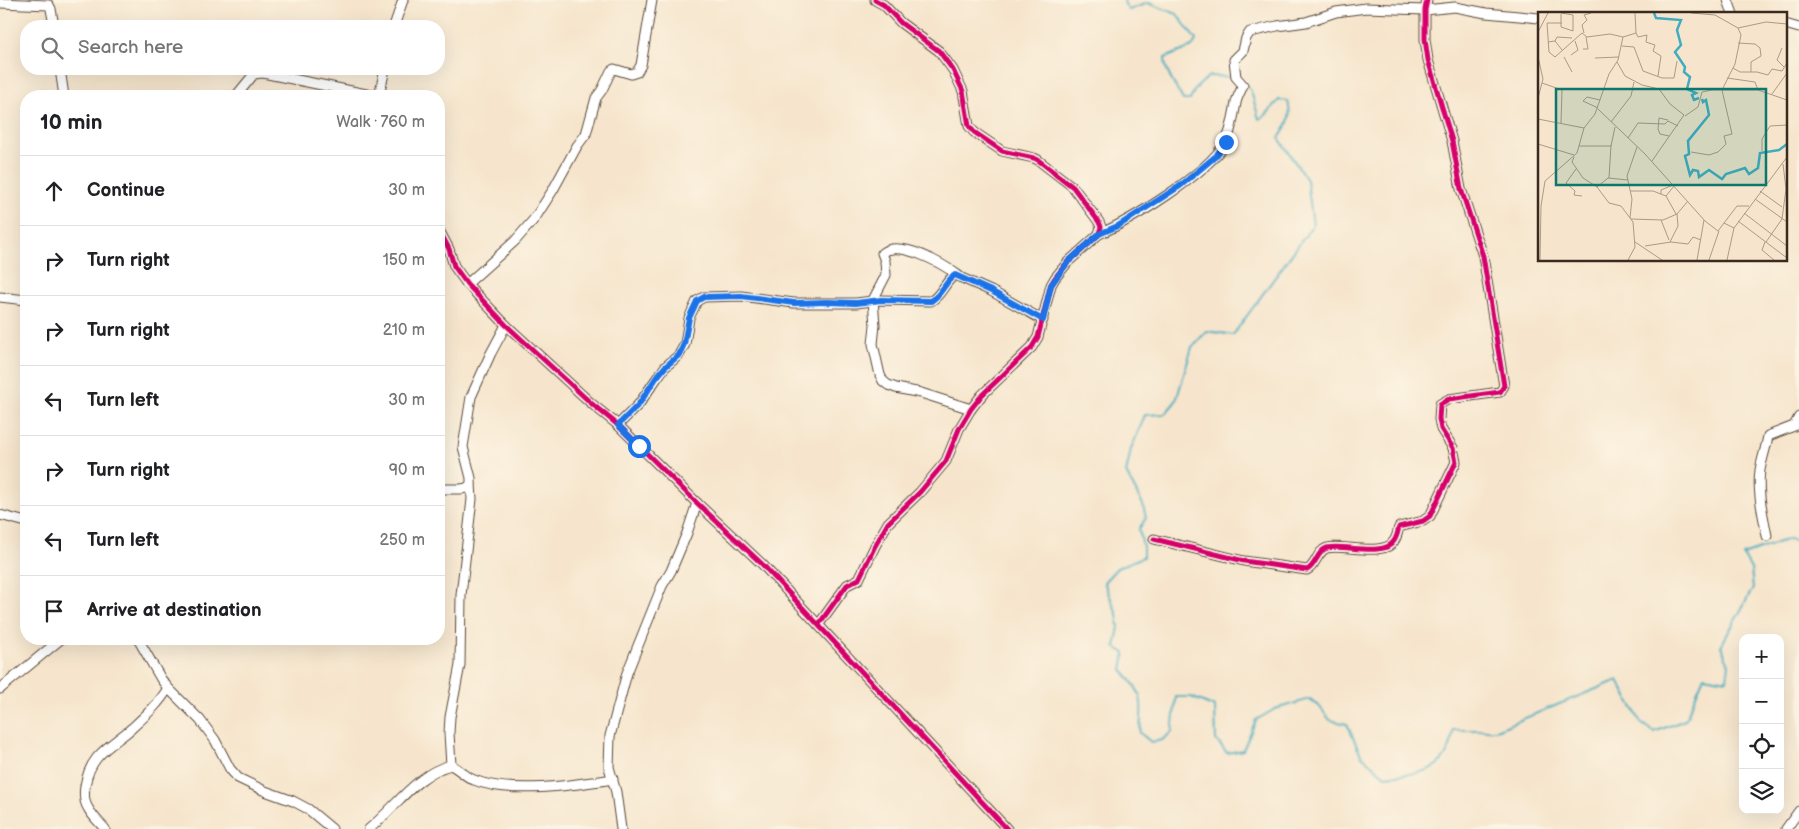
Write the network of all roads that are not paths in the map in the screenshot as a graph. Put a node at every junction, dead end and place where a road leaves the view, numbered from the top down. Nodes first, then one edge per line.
1 (403, 0) edge
2 (652, 0) edge
3 (876, 0) edge
4 (1427, 0) edge
5 (1728, 0) edge
6 (0, 3) edge
7 (1424, 10) junction
8 (1732, 12) edge
9 (1538, 18) edge
10 (53, 20) edge
11 (396, 20) edge
12 (1786, 24) edge
13 (1799, 28) edge
14 (61, 75) edge
15 (253, 75) edge
16 (273, 75) edge
17 (383, 75) edge
18 (63, 90) edge
19 (241, 90) edge
20 (348, 90) edge
21 (380, 90) edge
22 (1099, 234) junction
23 (445, 241) edge
24 (959, 276) junction
25 (467, 284) junction
26 (0, 297) edge
27 (20, 299) edge
28 (873, 300) junction
29 (1043, 320) junction
30 (506, 325) junction
31 (971, 409) junction
32 (1799, 417) edge
33 (618, 425) junction
34 (471, 484) junction
35 (445, 489) edge
36 (697, 503) junction
37 (0, 515) edge
38 (20, 520) edge
39 (1767, 536) dead end
40 (1154, 539) dead end
41 (819, 624) junction
42 (54, 645) edge
43 (141, 645) edge
44 (168, 688) junction
45 (0, 689) edge
46 (451, 765) junction
47 (613, 779) junction
48 (1799, 811) edge
49 (1003, 828) edge
50 (105, 829) edge
51 (332, 829) edge
52 (369, 829) edge
53 (621, 829) edge
54 (1786, 829) edge

1 - 11 street
2 - 25 street
3 - 22 street
4 - 7 street
5 - 8 street
6 - 10 street
7 - 9 street
7 - 22 street
7 - 40 street
12 - 13 street
14 - 18 street
15 - 19 street
16 - 20 street
17 - 21 street
22 - 29 street
23 - 25 street
24 - 28 street
24 - 28 street
24 - 29 street
25 - 30 street
26 - 27 street
28 - 31 street
28 - 33 street
29 - 31 street
30 - 33 street
30 - 34 street
31 - 41 street
32 - 39 street
33 - 36 street
34 - 35 street
34 - 46 street
36 - 41 street
36 - 47 street
37 - 38 street
41 - 49 street
42 - 45 street
43 - 44 street
44 - 50 street
44 - 51 street
46 - 47 street
46 - 52 street
47 - 53 street
48 - 54 street

